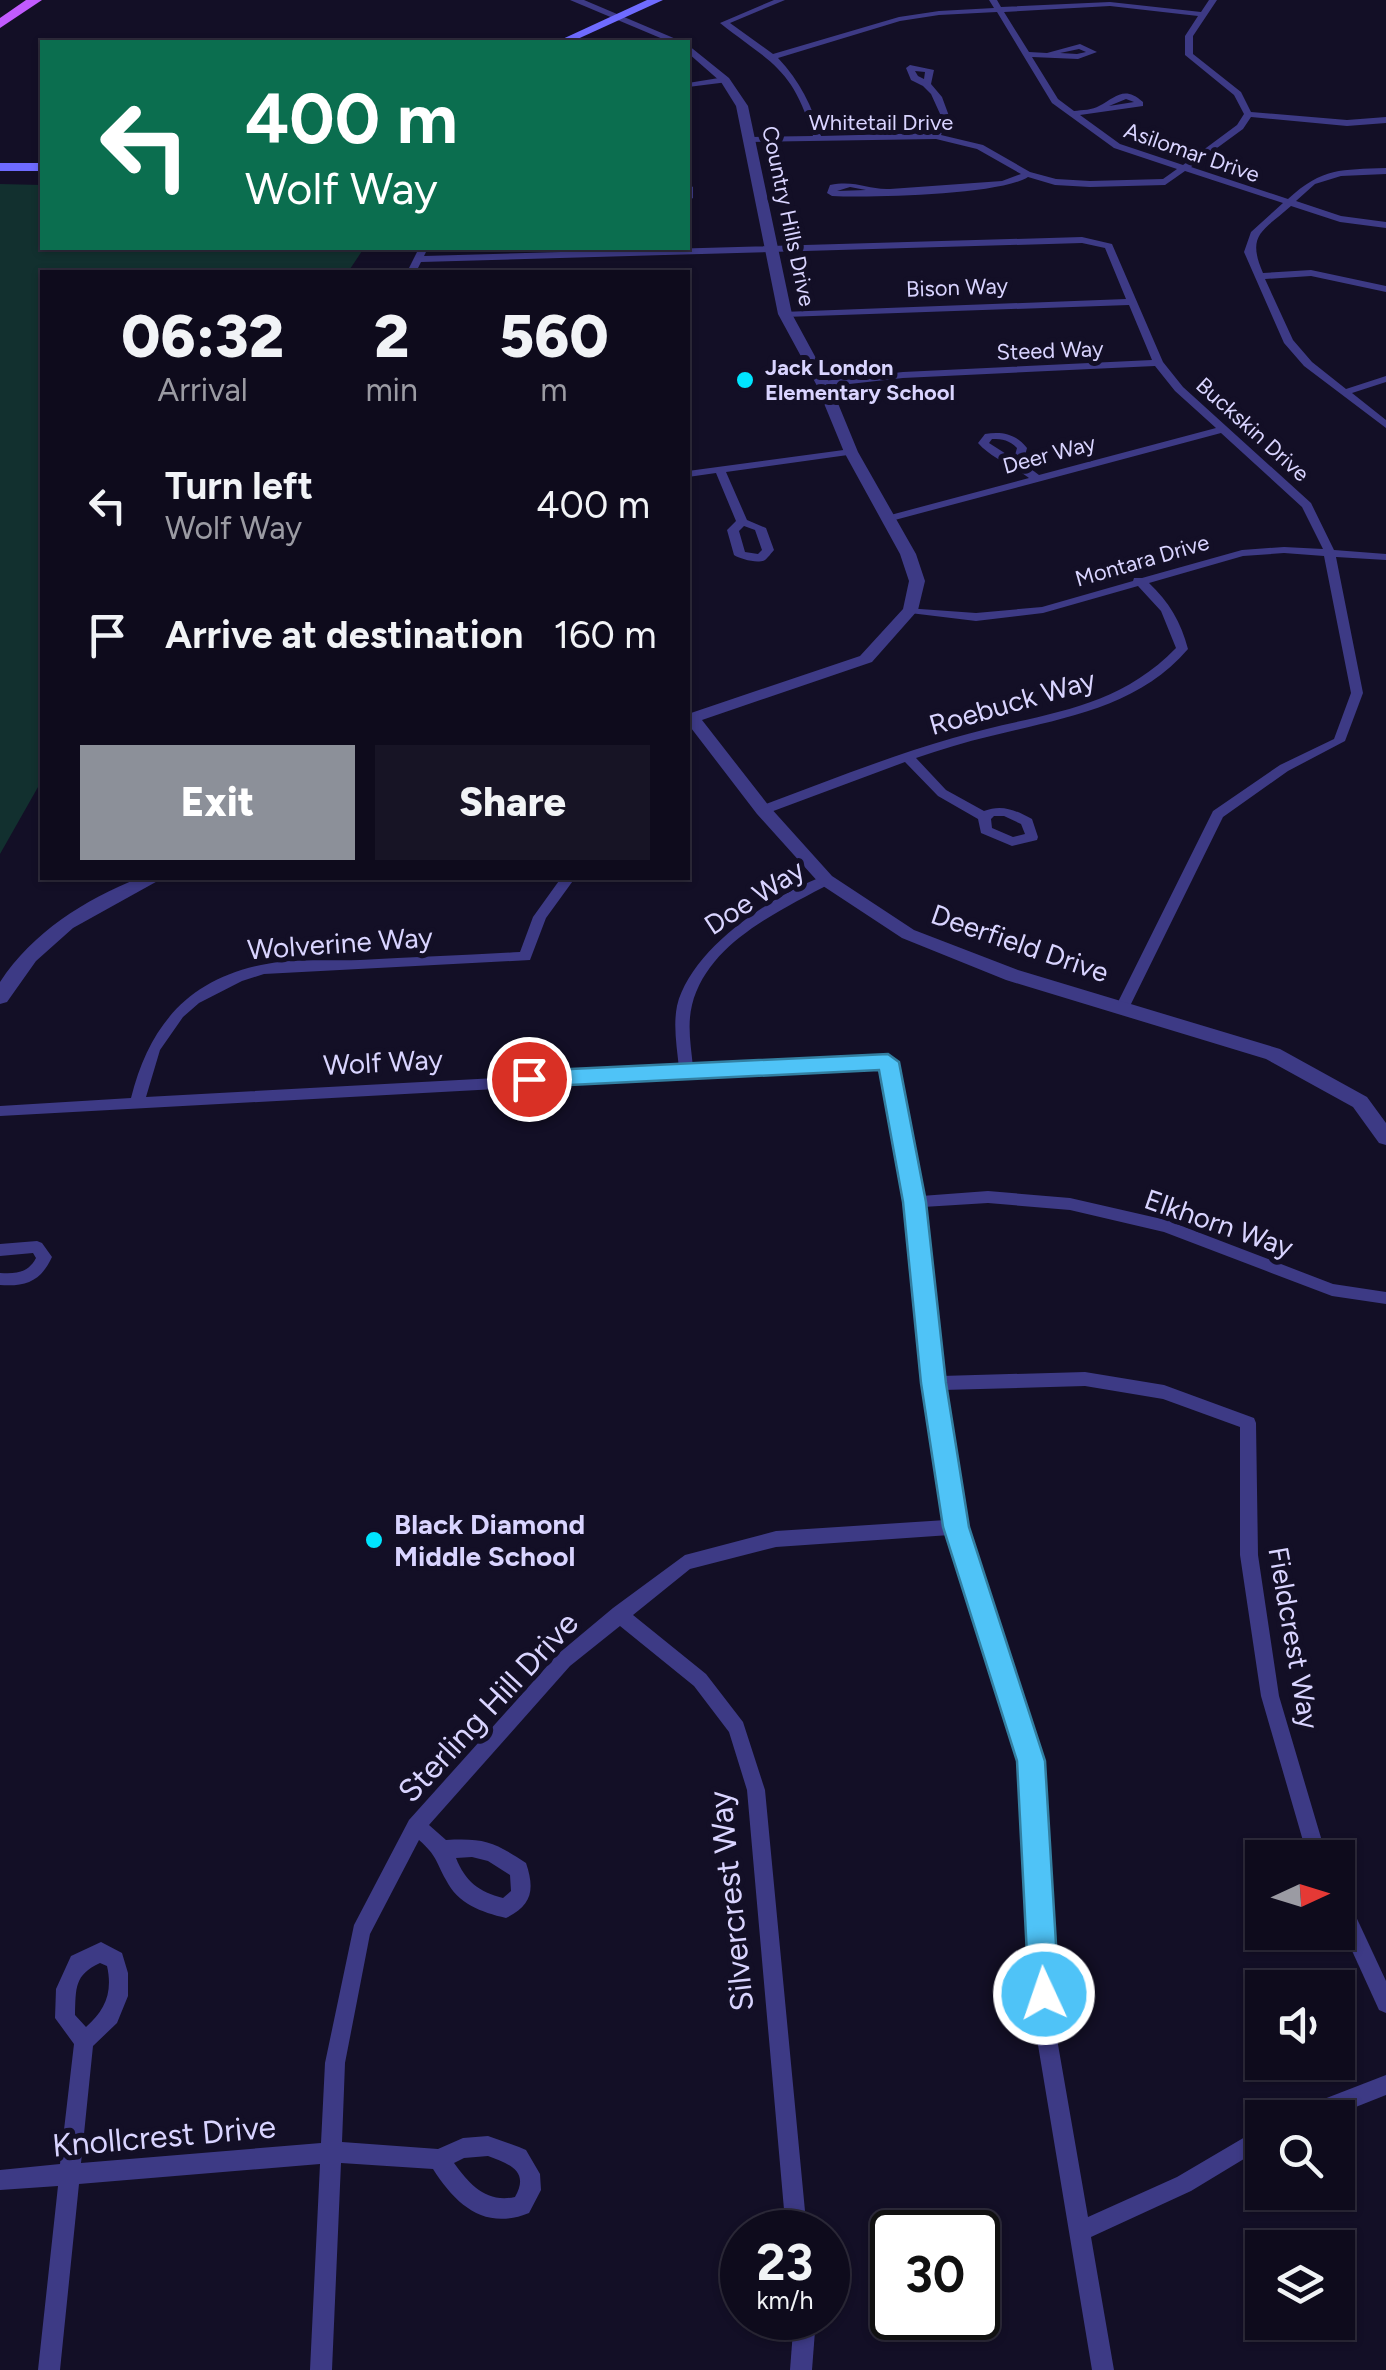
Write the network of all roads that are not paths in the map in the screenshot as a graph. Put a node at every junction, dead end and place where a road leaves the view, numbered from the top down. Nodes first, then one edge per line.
1 (14, 0) edge
2 (35, 0) edge
3 (575, 0) edge
4 (781, 0) edge
5 (928, 0) edge
6 (993, 0) edge
7 (1212, 0) edge
8 (663, 2) edge
9 (1062, 3) edge
10 (0, 9) edge
11 (1002, 10) junction
12 (939, 13) junction
13 (1201, 14) junction
14 (626, 19) junction
15 (0, 24) edge
16 (568, 40) edge
17 (589, 40) edge
18 (673, 40) edge
19 (690, 50) edge
20 (1052, 53) dead end
21 (1027, 54) junction
22 (772, 57) junction
23 (725, 80) junction
24 (928, 83) dead end
25 (690, 86) edge
26 (1102, 108) dead end
27 (1071, 114) junction
28 (1248, 114) junction
29 (1386, 120) edge
30 (936, 136) junction
31 (818, 139) junction
32 (752, 140) junction
33 (40, 167) edge
34 (0, 168) edge
35 (1185, 171) junction
36 (1386, 172) edge
37 (1027, 174) junction
38 (40, 176) edge
39 (0, 177) edge
40 (876, 190) dead end
41 (1286, 202) junction
42 (1386, 226) edge
43 (772, 251) junction
44 (421, 253) edge
45 (1259, 276) junction
46 (1386, 289) edge
47 (1131, 302) junction
48 (785, 314) junction
49 (1158, 363) junction
50 (1386, 379) edge
51 (823, 384) junction
52 (1346, 392) junction
53 (1386, 425) edge
54 (1221, 430) junction
55 (852, 452) junction
56 (1019, 461) dead end
57 (720, 471) junction
58 (690, 474) edge
59 (1036, 478) junction
60 (887, 519) junction
61 (742, 522) dead end
62 (1330, 551) junction
63 (1386, 558) edge
64 (1138, 580) junction
65 (910, 610) junction
66 (690, 718) edge
67 (908, 760) junction
68 (763, 810) junction
69 (984, 817) dead end
70 (149, 880) edge
71 (567, 880) edge
72 (826, 880) junction
73 (0, 997) edge
74 (1123, 1006) junction
75 (686, 1071) junction
76 (138, 1100) junction
77 (0, 1111) edge
78 (1386, 1138) edge
79 (915, 1202) junction
80 (0, 1250) edge
81 (0, 1279) edge
82 (1386, 1298) edge
83 (934, 1383) junction
84 (956, 1527) junction
85 (619, 1614) junction
86 (416, 1826) junction
87 (1313, 1840) edge
88 (444, 1849) dead end
89 (1355, 1936) edge
90 (1386, 2002) edge
91 (84, 2041) dead end
92 (1386, 2084) edge
93 (1346, 2100) edge
94 (1245, 2147) edge
95 (334, 2152) junction
96 (439, 2159) dead end
97 (70, 2174) junction
98 (0, 2180) edge
99 (795, 2210) edge
100 (1079, 2232) junction
101 (803, 2340) edge
102 (49, 2370) edge
103 (321, 2370) edge
104 (801, 2370) edge
105 (1102, 2370) edge

1 - 10 main road
2 - 15 main road
3 - 14 street
4 - 22 street
5 - 12 street
6 - 11 street, Asilomar Drive
7 - 13 street
8 - 14 main road
9 - 11 street
9 - 13 street
11 - 12 street
11 - 21 street, Asilomar Drive
12 - 22 street
13 - 28 street
14 - 16 main road
14 - 17 main road
14 - 18 street
19 - 23 street, Country Hills Drive
20 - 21 street
21 - 27 street, Asilomar Drive
22 - 31 street
23 - 25 street
23 - 32 street, Country Hills Drive
24 - 30 street
26 - 27 street
27 - 35 street, Asilomar Drive
28 - 29 street
28 - 35 street, Whitetail Drive
30 - 31 street, Whitetail Drive
30 - 37 street, Whitetail Drive
31 - 32 street, Whitetail Drive
32 - 43 street, Country Hills Drive
33 - 34 main road
35 - 37 street, Whitetail Drive
35 - 41 street, Asilomar Drive
36 - 41 street
37 - 40 street
38 - 39 main road
41 - 42 street, Asilomar Drive
41 - 45 street
43 - 44 street, Buckskin Drive
43 - 47 street, Buckskin Drive
43 - 48 street, Country Hills Drive
45 - 46 street
45 - 52 street
47 - 48 street, Bison Way
47 - 49 street, Buckskin Drive
48 - 51 street, Country Hills Drive
49 - 51 street, Steed Way
49 - 54 street, Buckskin Drive
50 - 52 street
51 - 55 street, Country Hills Drive
52 - 53 street
54 - 59 street, Deer Way
54 - 62 street, Buckskin Drive
55 - 57 street
55 - 60 street, Country Hills Drive
56 - 59 street
57 - 58 street
57 - 61 street
59 - 60 street, Deer Way
60 - 65 street, Country Hills Drive
62 - 63 street, Montara Drive
62 - 64 street, Montara Drive
62 - 74 street, Buckskin Drive
64 - 65 street, Montara Drive
64 - 67 street, Roebuck Way
65 - 66 street
66 - 68 street, Deerfield Drive
67 - 68 street, Roebuck Way
67 - 69 street
68 - 72 street, Deerfield Drive
70 - 73 street
71 - 76 street, Wolverine Way
72 - 74 street, Deerfield Drive
72 - 75 street, Doe Way
74 - 78 street, Deerfield Drive
75 - 76 street, Wolf Way
75 - 79 street, Wolf Way
76 - 77 street, Wolf Way
79 - 82 street, Elkhorn Way
79 - 83 street
80 - 81 street
83 - 84 street
83 - 87 street, Fieldcrest Way
84 - 85 street, Sterling Hill Drive
84 - 100 street
85 - 86 street, Sterling Hill Drive
85 - 99 street, Silvercrest Way
86 - 88 street
86 - 95 street, Sterling Hill Drive
89 - 90 street
91 - 97 street
92 - 93 street
94 - 100 street
95 - 96 street, Knollcrest Drive
95 - 97 street, Knollcrest Drive
95 - 103 street, Sterling Hill Drive
97 - 98 street, Knollcrest Drive
97 - 102 street
100 - 105 street
101 - 104 street

